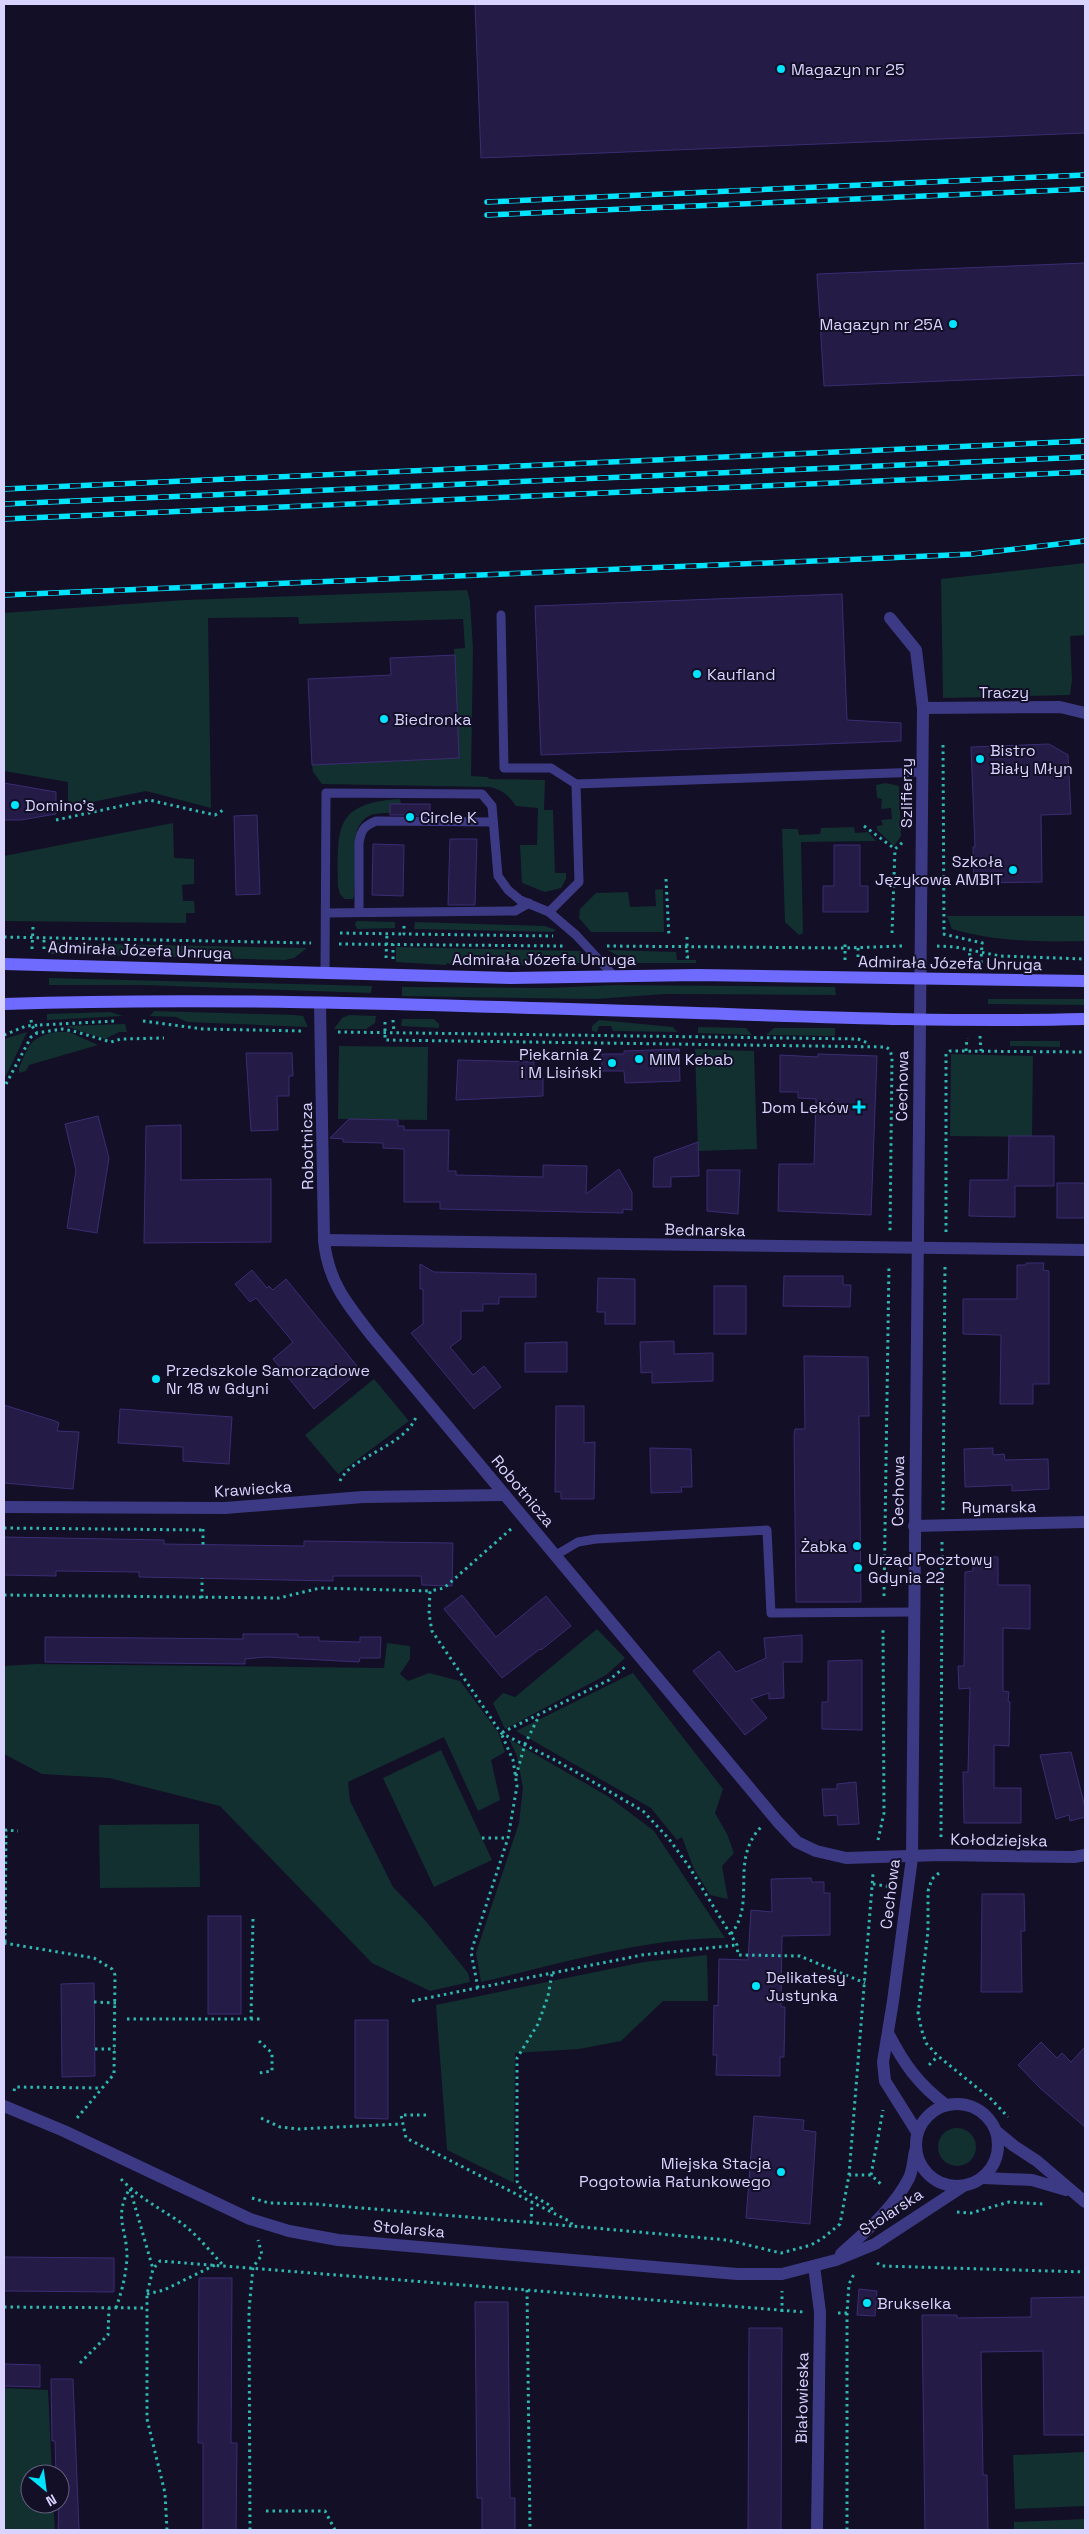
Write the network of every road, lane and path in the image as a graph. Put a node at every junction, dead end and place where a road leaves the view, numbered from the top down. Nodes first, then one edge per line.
1 (501, 615) dead end
2 (890, 618) dead end
3 (923, 708) junction
4 (1085, 713) edge
5 (939, 738) dead end
6 (922, 772) junction
7 (576, 784) junction
8 (225, 809) dead end
9 (56, 820) dead end
10 (493, 822) junction
11 (864, 826) dead end
12 (904, 832) dead end
13 (895, 849) junction
14 (666, 879) dead end
15 (529, 903) junction
16 (358, 911) junction
17 (404, 911) junction
18 (549, 912) junction
19 (326, 913) junction
20 (326, 933) junction
21 (892, 933) dead end
22 (404, 934) junction
23 (938, 934) dead end
24 (944, 934) junction
25 (553, 936) dead end
26 (4, 937) edge
27 (669, 937) dead end
28 (326, 944) junction
29 (920, 944) junction
30 (987, 944) dead end
31 (586, 946) junction
32 (1085, 959) edge
33 (4, 964) edge
34 (325, 973) junction
35 (614, 975) junction
36 (921, 978) junction
37 (1085, 981) edge
38 (320, 1003) junction
39 (7, 1005) edge
40 (1085, 1019) edge
41 (137, 1020) dead end
42 (920, 1020) junction
43 (118, 1021) dead end
44 (40, 1025) dead end
45 (322, 1032) junction
46 (37, 1033) dead end
47 (385, 1040) dead end
48 (873, 1045) junction
49 (1085, 1052) edge
50 (6, 1084) dead end
51 (324, 1240) junction
52 (890, 1248) junction
53 (917, 1249) junction
54 (946, 1249) junction
55 (1085, 1250) edge
56 (427, 1401) junction
57 (505, 1495) junction
58 (338, 1499) junction
59 (4, 1507) edge
60 (1085, 1522) edge
61 (942, 1525) junction
62 (514, 1526) dead end
63 (914, 1526) junction
64 (4, 1528) edge
65 (203, 1530) dead end
66 (556, 1555) junction
67 (202, 1578) dead end
68 (430, 1590) junction
69 (4, 1595) edge
70 (202, 1598) junction
71 (915, 1612) junction
72 (884, 1613) junction
73 (630, 1663) dead end
74 (539, 1716) junction
75 (501, 1733) junction
76 (525, 1744) junction
77 (516, 1776) junction
78 (772, 1815) junction
79 (18, 1831) dead end
80 (482, 1838) dead end
81 (508, 1838) junction
82 (941, 1855) junction
83 (1085, 1855) edge
84 (874, 1858) junction
85 (912, 1858) junction
86 (253, 1918) dead end
87 (5, 1919) edge
88 (731, 1934) junction
89 (4, 1943) edge
90 (737, 1945) junction
91 (552, 1974) junction
92 (865, 1983) junction
93 (478, 1988) junction
94 (412, 2001) dead end
95 (94, 2002) dead end
96 (116, 2002) junction
97 (127, 2019) dead end
98 (251, 2020) junction
99 (261, 2020) dead end
100 (888, 2033) junction
101 (259, 2041) dead end
102 (95, 2049) dead end
103 (115, 2049) junction
104 (259, 2073) dead end
105 (102, 2088) junction
106 (14, 2093) dead end
107 (888, 2105) dead end
108 (946, 2105) junction
109 (4, 2106) edge
110 (426, 2115) dead end
111 (261, 2118) dead end
112 (1010, 2120) dead end
113 (84, 2122) dead end
114 (401, 2124) junction
115 (918, 2132) junction
116 (997, 2132) junction
117 (916, 2150) junction
118 (849, 2175) junction
119 (118, 2176) dead end
120 (983, 2178) junction
121 (962, 2186) junction
122 (130, 2188) junction
123 (1075, 2194) junction
124 (245, 2196) dead end
125 (1085, 2202) edge
126 (532, 2203) junction
127 (1025, 2203) dead end
128 (554, 2213) junction
129 (953, 2213) dead end
130 (531, 2223) junction
131 (572, 2226) junction
132 (254, 2235) dead end
133 (836, 2260) junction
134 (217, 2264) junction
135 (223, 2265) junction
136 (869, 2265) dead end
137 (814, 2266) junction
138 (253, 2267) junction
139 (153, 2269) junction
140 (862, 2269) dead end
141 (1085, 2272) edge
142 (527, 2290) junction
143 (147, 2294) junction
144 (4, 2307) edge
145 (109, 2308) junction
146 (116, 2308) junction
147 (147, 2308) junction
148 (782, 2312) dead end
149 (80, 2363) dead end
150 (266, 2511) dead end
151 (167, 2530) edge
152 (250, 2530) edge
153 (335, 2530) edge
154 (530, 2530) edge
155 (817, 2530) edge
156 (847, 2530) edge

1 - 7 lane
2 - 3 street, Szlifierzy
3 - 4 street, Traczy
3 - 6 street, Szlifierzy
5 - 24 path
6 - 7 lane
6 - 29 street, Szlifierzy
7 - 18 lane
8 - 9 path
10 - 15 lane
10 - 16 lane
10 - 19 lane
11 - 13 path
12 - 13 path
13 - 21 path
14 - 27 path
15 - 17 lane
15 - 18 lane
16 - 17 lane
16 - 19 lane
17 - 22 path
18 - 31 lane
19 - 20 lane
20 - 22 path
20 - 28 lane
22 - 25 path
23 - 24 path
24 - 30 path
26 - 28 path
28 - 31 path
28 - 34 lane
29 - 31 path
29 - 32 path
29 - 36 street, Szlifierzy
31 - 35 lane
33 - 34 street, Admirała Józefa Unruga
34 - 35 street, Admirała Józefa Unruga
35 - 36 street, Admirała Józefa Unruga
36 - 37 street, Admirała Józefa Unruga
36 - 42 street, Cechowa
38 - 39 street
38 - 42 street
38 - 45 street, Robotnicza
40 - 42 street
41 - 45 path
42 - 53 street, Cechowa
43 - 44 path
45 - 48 path
45 - 51 street, Robotnicza
46 - 50 path
47 - 48 path
48 - 52 path
49 - 54 path
51 - 52 street, Bednarska
51 - 56 street, Robotnicza
52 - 53 street, Bednarska
52 - 72 path
53 - 54 street, Bednarska
53 - 63 street, Cechowa
54 - 55 street, Bednarska
54 - 61 path
56 - 57 street, Robotnicza
56 - 58 path
57 - 58 street, Krawiecka
57 - 66 street, Robotnicza
58 - 59 street, Krawiecka
60 - 61 street, Rymarska
61 - 63 street, Rymarska
61 - 82 path
62 - 68 path
63 - 71 street, Cechowa
64 - 65 path
66 - 72 lane
66 - 78 street, Robotnicza
67 - 70 path
68 - 70 path
68 - 75 path
69 - 70 path
71 - 72 lane
71 - 85 street, Cechowa
72 - 84 path
73 - 74 path
74 - 75 path
74 - 76 path
75 - 76 path
75 - 77 path
76 - 77 path
76 - 88 path
77 - 81 path
78 - 84 street, Robotnicza
78 - 88 path
79 - 87 path
80 - 81 path
81 - 93 path
82 - 83 street, Kołodziejska
82 - 85 street, Kołodziejska
82 - 112 path
84 - 85 street, Robotnicza
84 - 92 path
85 - 100 street, Cechowa
86 - 98 path
87 - 89 path
88 - 90 path
89 - 96 path
90 - 91 path
90 - 92 path
91 - 93 path
91 - 128 path
92 - 118 path
93 - 94 path
95 - 96 path
96 - 103 path
97 - 98 path
98 - 99 path
100 - 108 street
100 - 115 street, Cechowa
101 - 104 path
102 - 103 path
103 - 105 path
105 - 106 path
105 - 113 path
107 - 118 path
108 - 115 street
108 - 116 street
109 - 137 street, Stolarska
110 - 114 path
111 - 114 path
114 - 126 path
115 - 117 street
116 - 120 street
116 - 123 street
117 - 121 street
117 - 133 street, Stolarska
118 - 131 path
119 - 122 path
120 - 121 street
120 - 123 street
121 - 133 street, Stolarska
122 - 135 path
122 - 139 path
122 - 146 path
123 - 125 street
124 - 130 path
126 - 128 path
126 - 130 path
127 - 129 path
128 - 131 path
130 - 131 path
132 - 138 path
133 - 137 street, Stolarska
134 - 135 path
134 - 139 path
134 - 143 path
135 - 138 path
136 - 141 path
137 - 155 street, Białowieska
138 - 142 path
138 - 152 path
139 - 143 path
140 - 156 path
142 - 148 path
142 - 154 path
143 - 147 path
144 - 145 path
145 - 146 path
145 - 149 path
146 - 147 path
147 - 151 path
150 - 153 path

